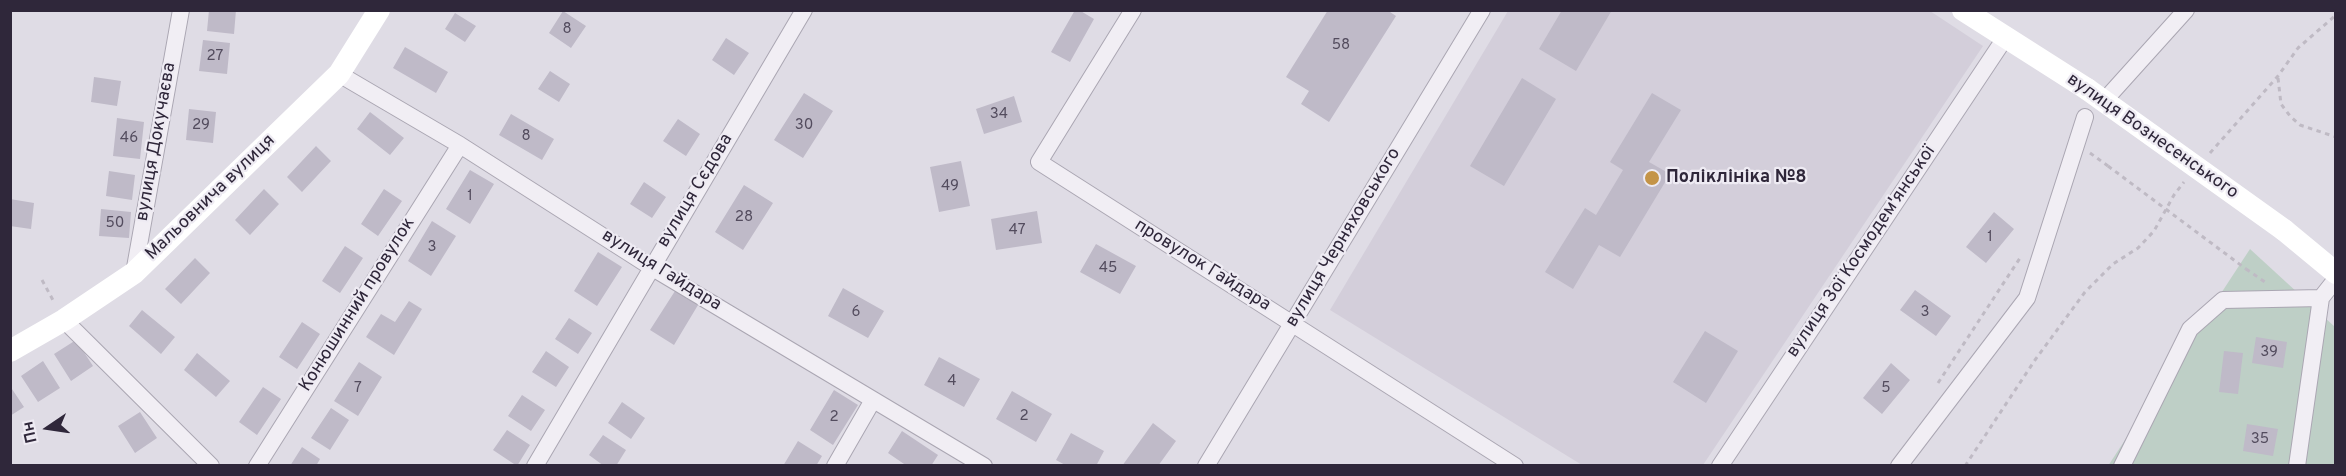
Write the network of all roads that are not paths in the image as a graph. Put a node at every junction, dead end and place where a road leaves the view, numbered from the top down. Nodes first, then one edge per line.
1 (181, 10) edge
2 (379, 10) edge
3 (804, 10) edge
4 (1133, 10) edge
5 (1482, 10) edge
6 (1963, 10) edge
7 (2179, 12) edge
8 (2005, 38) junction
9 (339, 74) junction
10 (2096, 95) junction
11 (2085, 117) dead end
12 (460, 145) junction
13 (651, 267) junction
14 (134, 273) junction
15 (2336, 273) edge
16 (2336, 279) edge
17 (2322, 298) junction
18 (64, 320) junction
19 (1292, 323) junction
20 (10, 351) edge
21 (873, 400) junction
22 (211, 465) edge
23 (257, 465) edge
24 (536, 465) edge
25 (835, 465) edge
26 (984, 465) edge
27 (1206, 465) edge
28 (1515, 465) edge
29 (1720, 465) edge
30 (1899, 465) edge
31 (2122, 465) edge
32 (2297, 465) edge

1 - 14 street, вулиця Докучаєва
2 - 9 street, Мальовнича вулиця
3 - 13 street, вулиця Сєдова
4 - 19 street, провулок Гайдара
5 - 19 street, вулиця Черняховського
6 - 8 street, вулиця Вознесенського
7 - 10 street
8 - 10 street, вулиця Вознесенського
8 - 29 street, вулиця Зої Космодем'янської
9 - 12 street, вулиця Гайдара
9 - 14 street, Мальовнича вулиця
10 - 15 street, вулиця Вознесенського, bridge
11 - 30 street
12 - 13 street, вулиця Гайдара
12 - 23 street, Конюшинний провулок
13 - 21 street, вулиця Гайдара
13 - 24 street, вулиця Сєдова
14 - 18 street, Мальовнича вулиця
16 - 17 street
17 - 31 street
17 - 32 street
18 - 20 street, Мальовнича вулиця
18 - 22 street
19 - 27 street, вулиця Черняховського
19 - 28 street, провулок Гайдара
21 - 25 street
21 - 26 street, вулиця Гайдара

